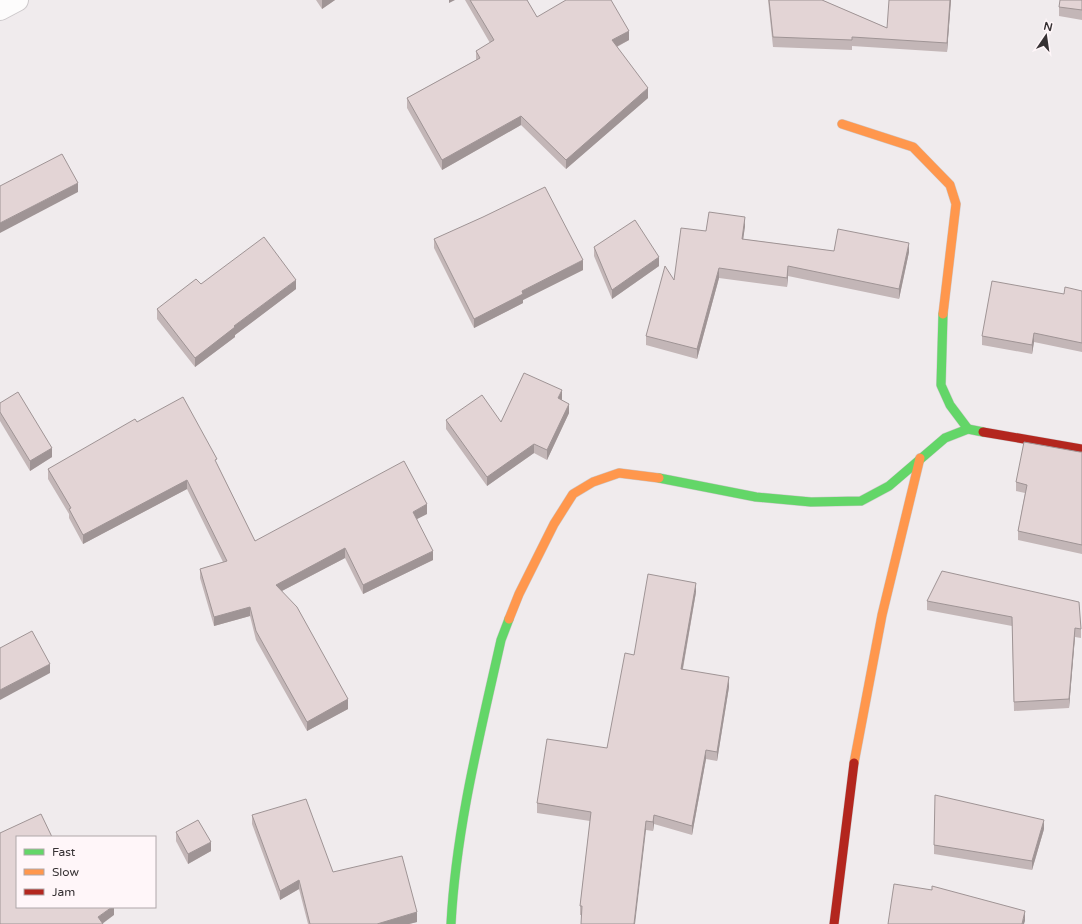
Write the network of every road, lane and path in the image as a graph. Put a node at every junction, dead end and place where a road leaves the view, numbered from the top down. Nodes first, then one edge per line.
1 (17, 0) edge
2 (0, 9) edge
3 (842, 124) dead end
4 (968, 429) junction
5 (1082, 449) edge
6 (920, 458) junction
7 (451, 924) edge
8 (834, 924) edge

1 - 2 street
3 - 4 street
4 - 5 street
4 - 6 street
6 - 7 street
6 - 8 street

